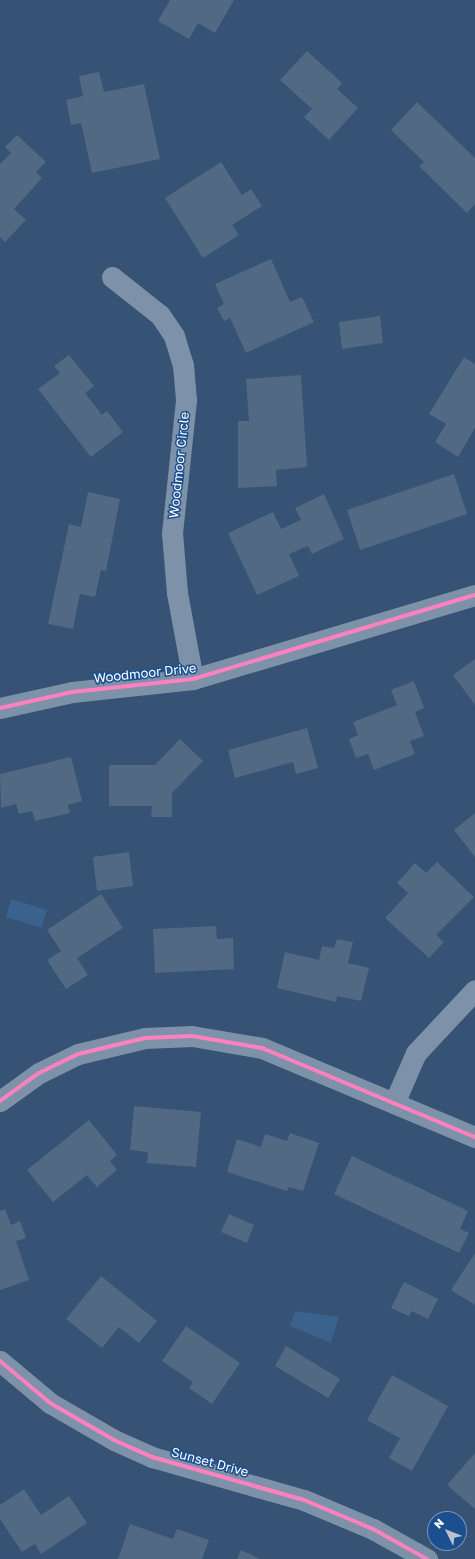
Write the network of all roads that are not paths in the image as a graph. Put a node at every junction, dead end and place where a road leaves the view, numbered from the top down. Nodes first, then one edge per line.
1 (112, 277) dead end
2 (475, 595) edge
3 (193, 679) junction
4 (0, 708) edge
5 (475, 990) edge
6 (0, 1101) edge
7 (394, 1103) junction
8 (475, 1137) edge
9 (0, 1361) edge
10 (427, 1559) edge

1 - 3 street, Woodmoor Circle
2 - 3 street, Woodmoor Drive
3 - 4 street, Woodmoor Drive
5 - 7 street
6 - 7 street
7 - 8 street
9 - 10 street, Sunset Drive

